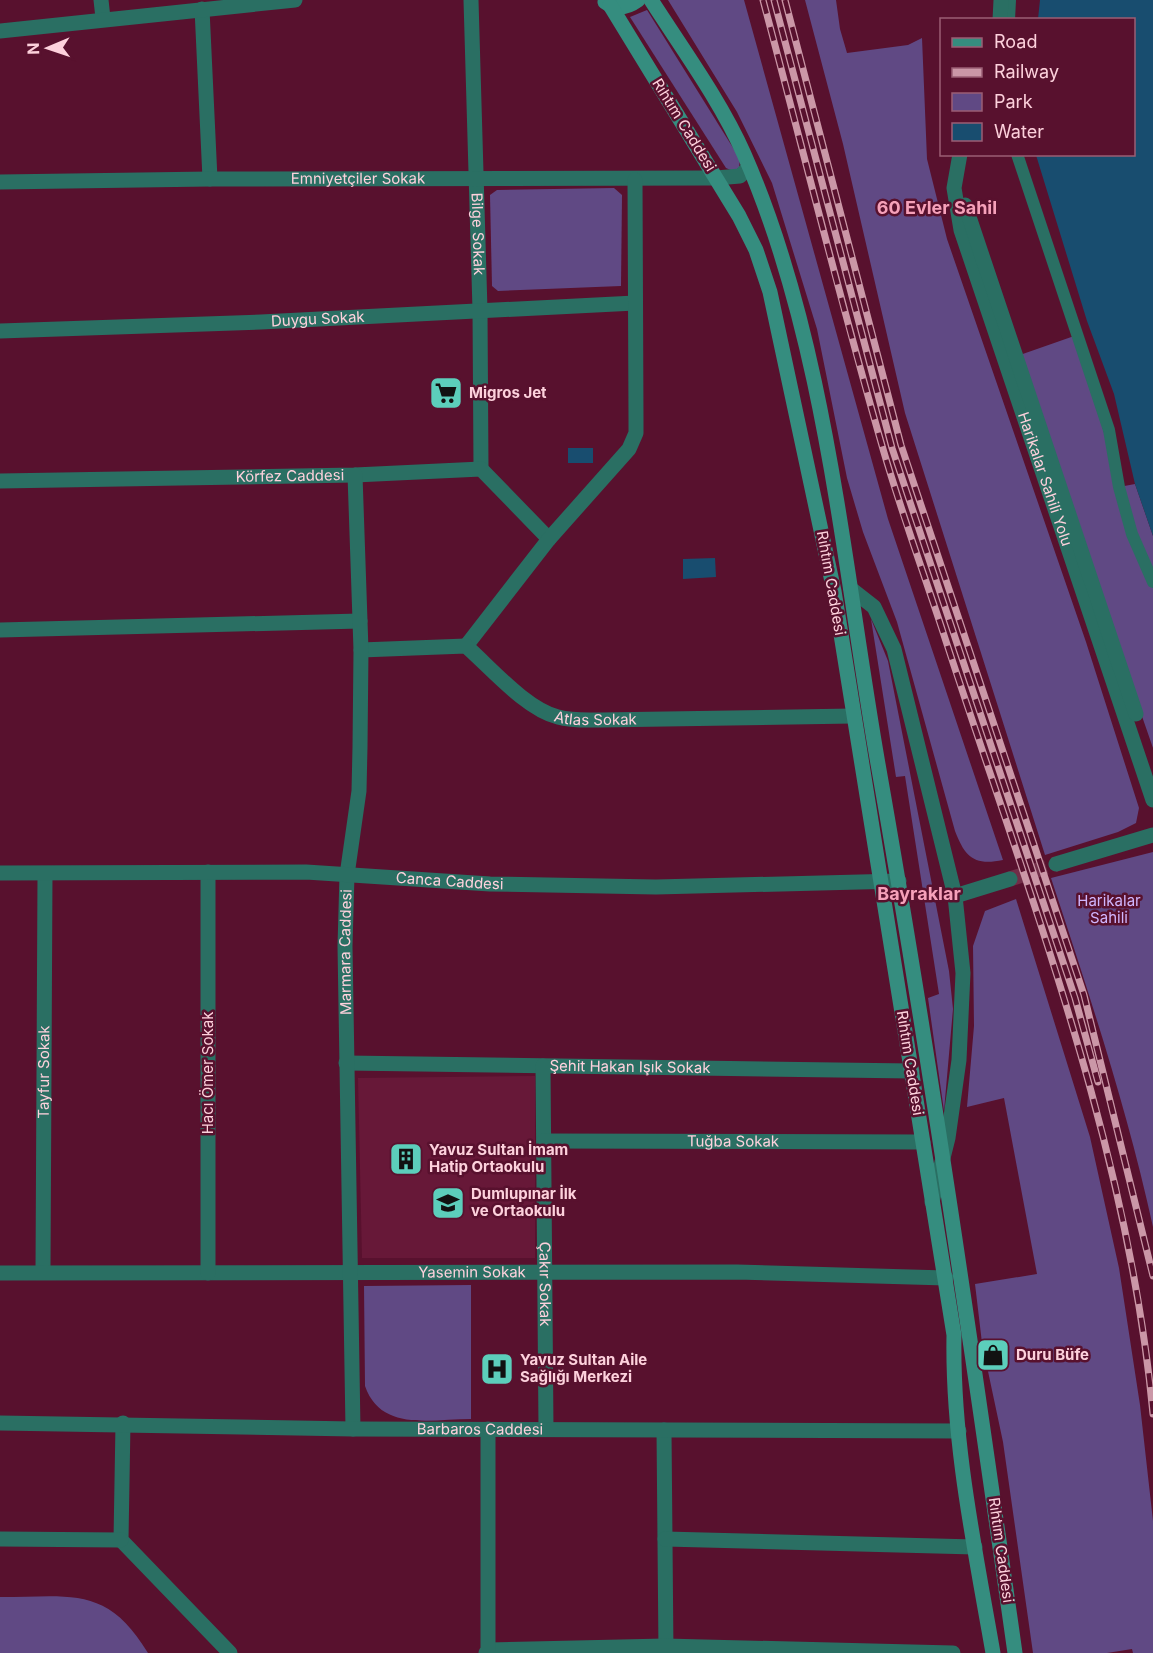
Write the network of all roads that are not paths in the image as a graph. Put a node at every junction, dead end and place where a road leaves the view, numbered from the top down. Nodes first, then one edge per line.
1 (101, 0) edge
2 (295, 0) edge
3 (471, 0) edge
4 (638, 0) edge
5 (651, 0) edge
6 (1001, 0) edge
7 (1010, 0) edge
8 (606, 3) edge
9 (202, 9) junction
10 (103, 18) junction
11 (1000, 18) edge
12 (1009, 18) edge
13 (0, 31) edge
14 (959, 156) edge
15 (959, 156) edge
16 (1018, 156) edge
17 (749, 167) junction
18 (475, 178) junction
19 (716, 178) junction
20 (210, 179) junction
21 (635, 180) junction
22 (0, 182) edge
23 (635, 303) junction
24 (480, 310) junction
25 (0, 331) edge
26 (481, 469) junction
27 (355, 475) junction
28 (0, 481) edge
29 (549, 539) junction
30 (1153, 582) edge
31 (851, 589) junction
32 (834, 591) junction
33 (360, 621) junction
34 (0, 630) edge
35 (466, 646) junction
36 (362, 650) junction
37 (870, 715) junction
38 (853, 716) junction
39 (1153, 766) edge
40 (1153, 800) edge
41 (1153, 835) edge
42 (1056, 864) tunnel mouth
43 (208, 872) junction
44 (0, 873) edge
45 (45, 874) junction
46 (347, 875) junction
47 (1010, 879) tunnel mouth
48 (899, 881) junction
49 (880, 883) junction
50 (956, 896) junction
51 (346, 1063) junction
52 (543, 1066) junction
53 (912, 1071) junction
54 (544, 1141) junction
55 (923, 1142) junction
56 (944, 1162) junction
57 (932, 1202) junction
58 (43, 1272) junction
59 (544, 1272) junction
60 (0, 1273) edge
61 (208, 1273) junction
62 (350, 1273) junction
63 (946, 1278) junction
64 (0, 1423) edge
65 (123, 1423) junction
66 (353, 1429) junction
67 (488, 1429) junction
68 (546, 1429) junction
69 (664, 1430) junction
70 (959, 1431) junction
71 (0, 1539) edge
72 (665, 1539) junction
73 (121, 1540) junction
74 (975, 1547) junction
75 (665, 1650) edge
76 (487, 1652) edge
77 (230, 1653) edge
78 (953, 1653) edge
79 (993, 1653) edge
80 (1015, 1653) edge

1 - 10 street
2 - 9 street
3 - 18 street, Bilge Sokak
4 - 8 main road, Rıhtım Caddesi
5 - 17 main road, Rıhtım Caddesi
6 - 11 street
7 - 12 street
8 - 19 main road, Rıhtım Caddesi
9 - 10 street
9 - 20 street
10 - 13 street
14 - 39 street, Harikalar Sahili Yolu
15 - 40 street, Harikalar Sahili Yolu
16 - 30 street
17 - 19 street, Emniyetçiler Sokak
17 - 31 main road, Rıhtım Caddesi
18 - 20 street, Emniyetçiler Sokak
18 - 21 street, Emniyetçiler Sokak
18 - 24 street, Bilge Sokak
19 - 21 street, Emniyetçiler Sokak
19 - 32 main road, Rıhtım Caddesi
20 - 22 street, Emniyetçiler Sokak
21 - 23 street
23 - 24 street, Duygu Sokak
23 - 29 street
24 - 25 street, Duygu Sokak
24 - 26 street, Bilge Sokak
26 - 27 street, Körfez Caddesi
26 - 29 street
27 - 28 street, Körfez Caddesi
27 - 33 street, Marmara Caddesi
29 - 35 street
31 - 32 street
31 - 37 main road, Rıhtım Caddesi
31 - 50 street, Rıhtım Caddesi
32 - 38 main road, Rıhtım Caddesi
33 - 34 street
33 - 36 street, Marmara Caddesi
35 - 36 street
35 - 38 street, Atlas Sokak
36 - 46 street, Marmara Caddesi
37 - 38 street, Atlas Sokak
37 - 48 main road, Rıhtım Caddesi
38 - 49 main road, Rıhtım Caddesi
41 - 42 street
43 - 45 street, Canca Caddesi
43 - 46 street, Canca Caddesi
43 - 61 street, Hacı Ömer Sokak
44 - 45 street, Canca Caddesi
45 - 58 street, Tayfur Sokak
46 - 49 street, Canca Caddesi
46 - 51 street, Marmara Caddesi
47 - 50 street
48 - 49 street, Canca Caddesi
48 - 56 main road, Rıhtım Caddesi
49 - 53 main road, Rıhtım Caddesi
50 - 56 street, Rıhtım Caddesi
51 - 52 street, Şehit Hakan Işık Sokak
51 - 62 street, Marmara Caddesi
52 - 53 street, Şehit Hakan Işık Sokak
52 - 54 street, Çakır Sokak
53 - 55 main road, Rıhtım Caddesi
54 - 55 street, Tuğba Sokak
54 - 59 street, Çakır Sokak
55 - 57 main road, Rıhtım Caddesi
56 - 57 street, Rıhtım Caddesi
56 - 80 main road, Rıhtım Caddesi
57 - 63 main road, Rıhtım Caddesi
58 - 60 street, Yasemin Sokak
58 - 61 street, Yasemin Sokak
59 - 62 street, Yasemin Sokak
59 - 63 street, Yasemin Sokak
59 - 68 street, Çakır Sokak
61 - 62 street, Yasemin Sokak
62 - 66 street, Marmara Caddesi
63 - 70 main road, Rıhtım Caddesi
64 - 65 street, Barbaros Caddesi
65 - 66 street, Barbaros Caddesi
65 - 73 street
66 - 67 street, Barbaros Caddesi
67 - 68 street, Barbaros Caddesi
67 - 76 street
68 - 69 street, Barbaros Caddesi
69 - 70 street, Barbaros Caddesi
69 - 72 street
70 - 74 main road, Rıhtım Caddesi
71 - 73 street
72 - 74 street
72 - 75 street
73 - 77 street
74 - 79 main road, Rıhtım Caddesi
75 - 76 street
75 - 78 street

